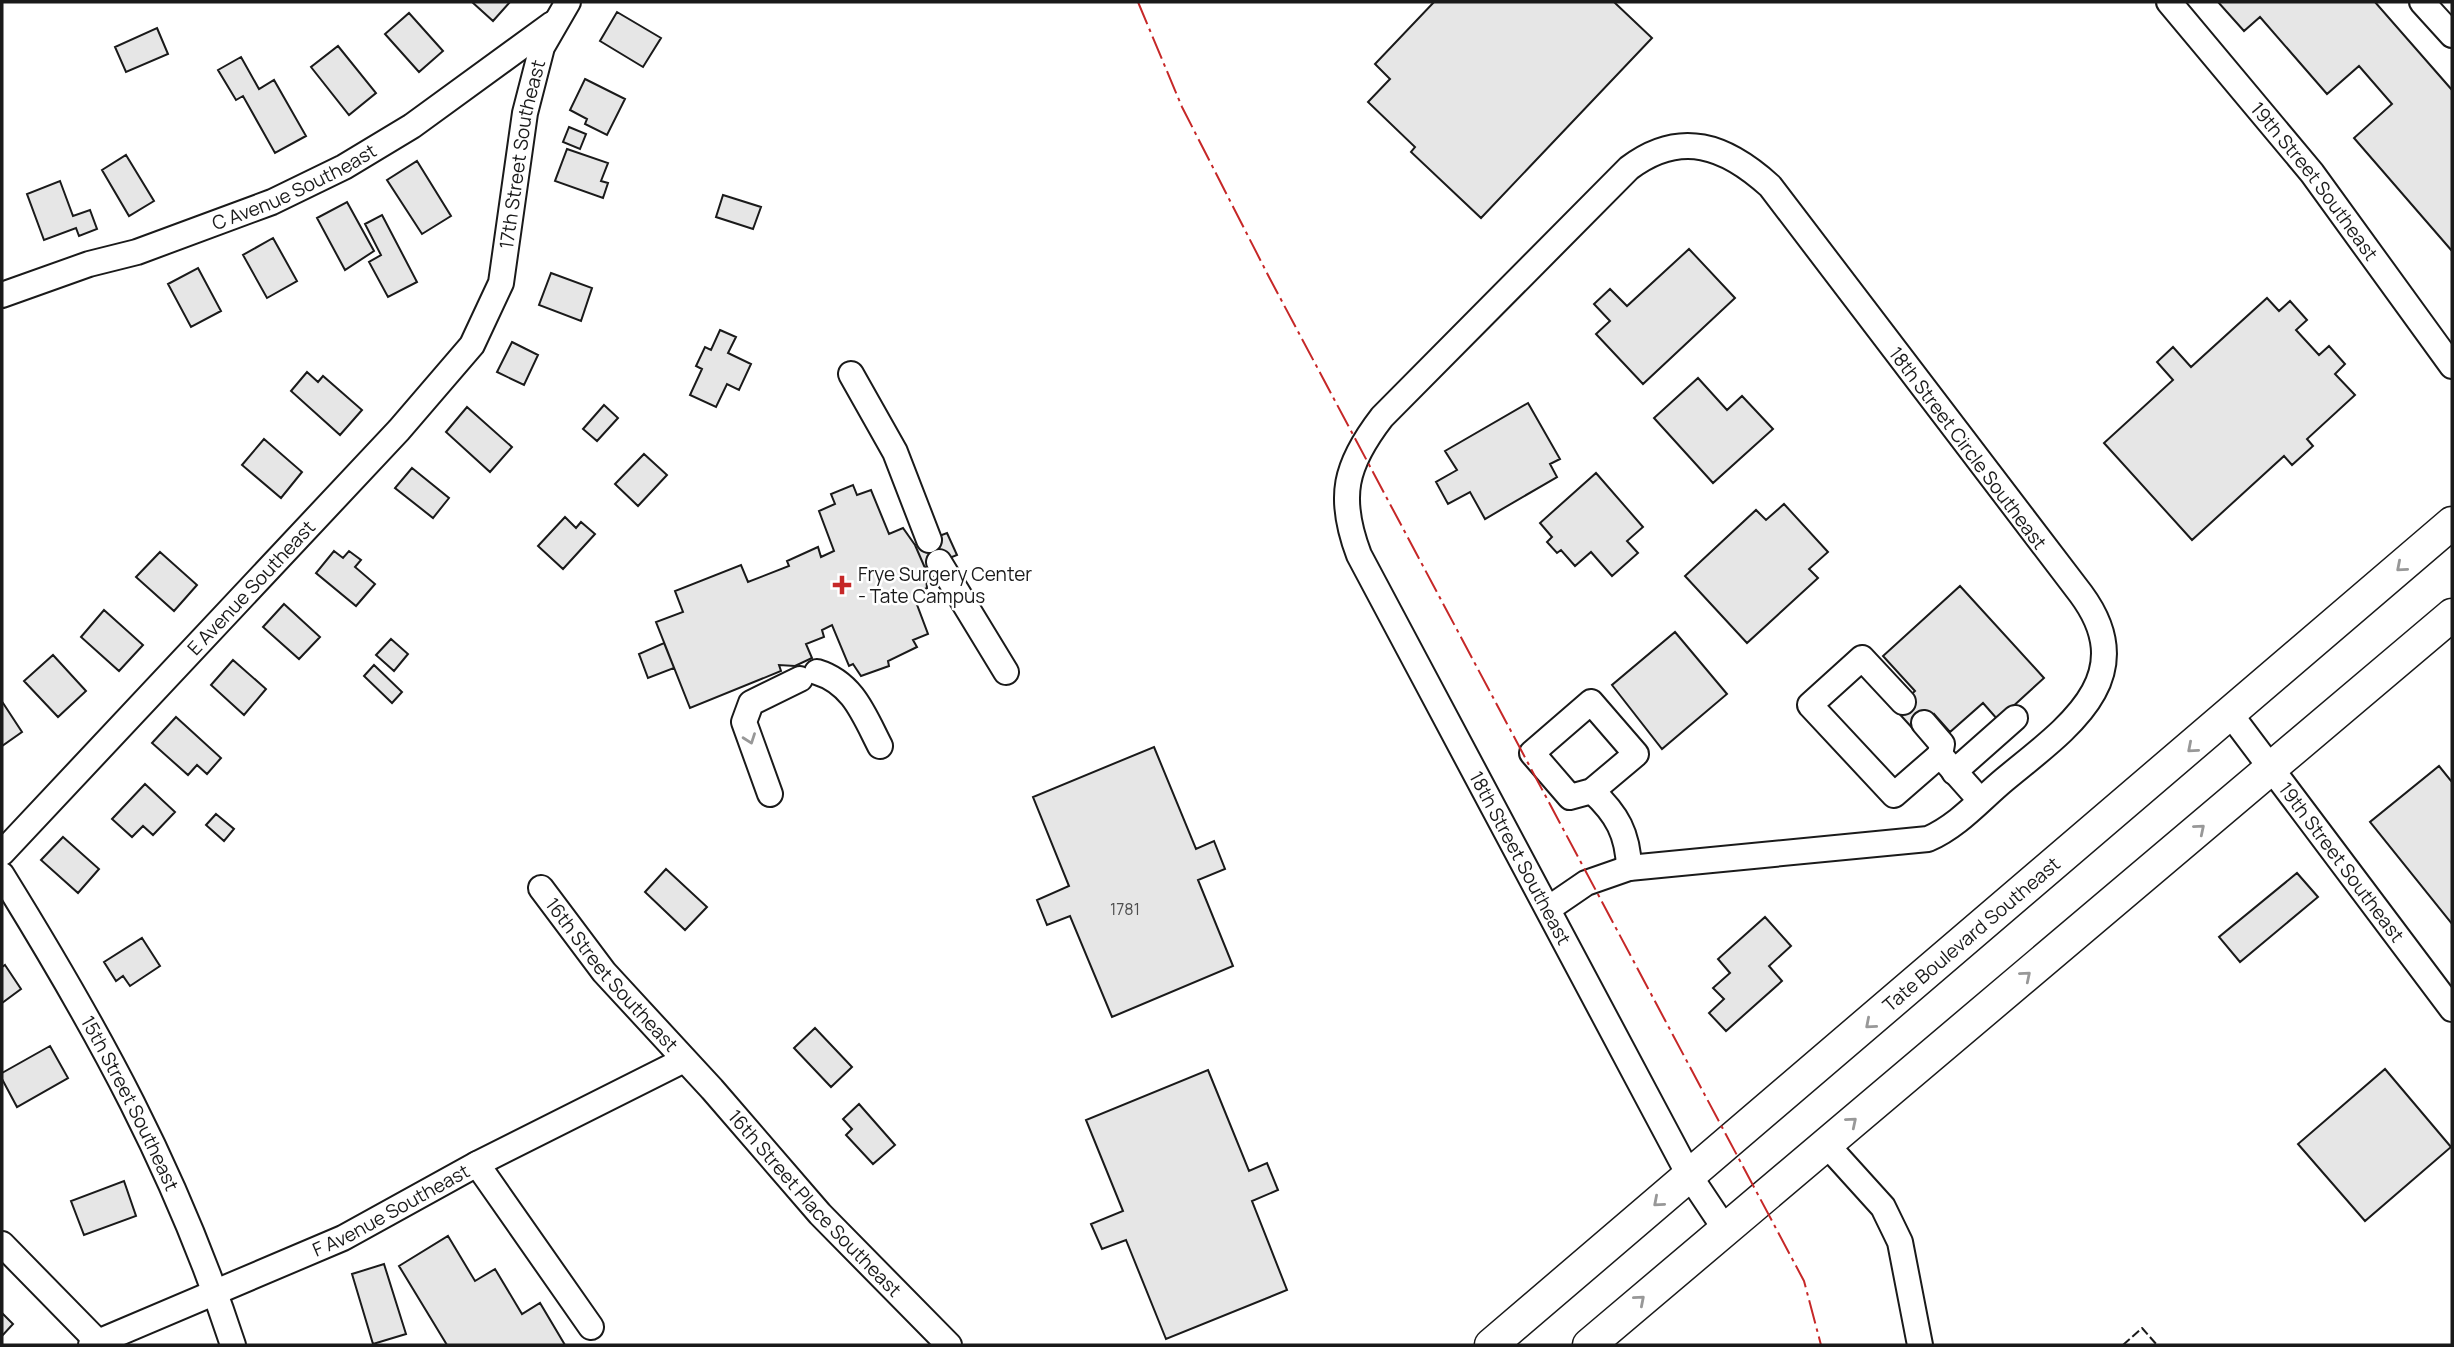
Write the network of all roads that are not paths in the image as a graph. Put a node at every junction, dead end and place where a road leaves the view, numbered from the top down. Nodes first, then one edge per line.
1 (2169, 2) edge
2 (2422, 2) edge
3 (562, 11) edge
4 (2452, 35) edge
5 (2, 295) edge
6 (490, 312) joint
7 (2452, 366) edge
8 (851, 374) dead end
9 (1348, 475) joint
10 (2452, 523) edge
11 (929, 540) dead end
12 (939, 562) dead end
13 (2452, 615) edge
14 (1006, 672) dead end
15 (1903, 702) dead end
16 (2231, 715) junction
17 (2015, 718) dead end
18 (1924, 723) dead end
19 (880, 746) dead end
20 (1947, 764) junction
21 (2271, 769) junction
22 (1592, 791) dead end
23 (770, 794) dead end
24 (1980, 800) junction
25 (2, 853) edge
26 (1629, 868) junction
27 (2, 875) edge
28 (541, 888) dead end
29 (1548, 909) junction
30 (2452, 1009) edge
31 (684, 1060) junction
32 (1826, 1144) junction
33 (477, 1164) junction
34 (1689, 1175) junction
35 (1725, 1229) junction
36 (2, 1244) edge
37 (215, 1291) junction
38 (591, 1327) dead end
39 (1606, 1339) edge
40 (94, 1343) edge
41 (233, 1345) edge
42 (949, 1345) edge
43 (1491, 1345) edge
44 (1920, 1345) edge

1 - 7 street, 19th Street Southeast
2 - 4 street
3 - 5 street, C Avenue Southeast
3 - 6 street, 17th Street Southeast
6 - 25 street, E Avenue Southeast
8 - 11 street
9 - 24 street, 18th Street Circle Southeast
9 - 29 street, 18th Street Southeast
10 -> 16 main road, Tate Boulevard Southeast
12 - 14 street
13 - 21 main road
15 - 20 street
16 - 21 street, 19th Street Southeast
16 -> 34 main road, Tate Boulevard Southeast
17 - 20 street
18 - 20 street
19 -> 23 street
20 - 24 street
21 - 30 street, 19th Street Southeast
32 -> 21 main road
22 - 26 street
24 - 26 street, 18th Street Circle Southeast
26 - 29 street, 18th Street Circle Southeast
27 - 37 street, 15th Street Southeast
28 - 31 street, 16th Street Southeast
29 - 34 street, 18th Street Southeast
31 - 33 street, F Avenue Southeast
31 - 42 street, 16th Street Place Southeast
32 - 35 main road
32 - 44 street
33 - 37 street, F Avenue Southeast
33 - 38 street
34 - 35 street, 18th Street Southeast
34 -> 43 main road, Tate Boulevard Southeast
39 -> 35 main road
36 - 40 street
37 - 40 street, F Avenue Southeast
37 - 41 street, 15th Street Southeast

